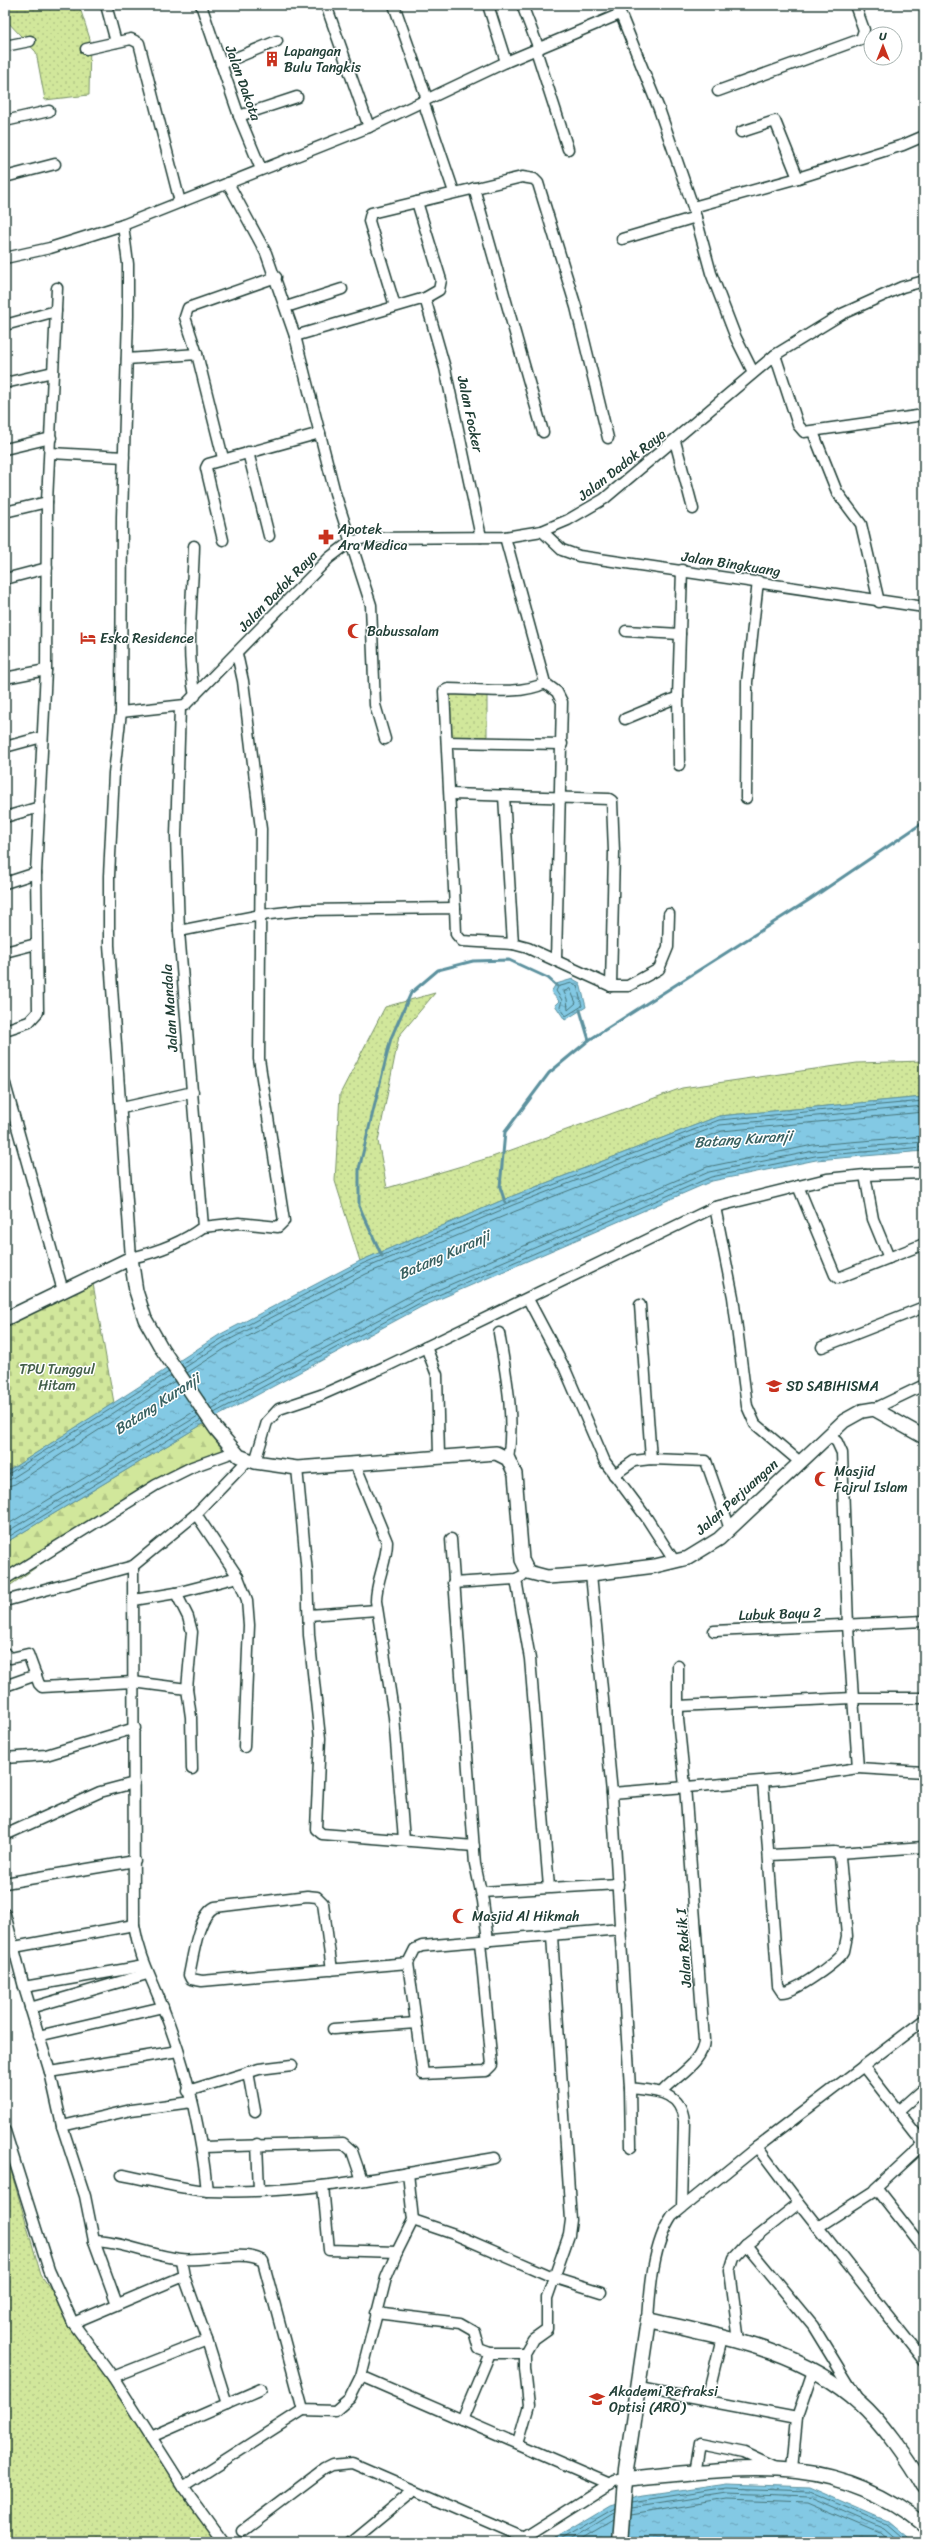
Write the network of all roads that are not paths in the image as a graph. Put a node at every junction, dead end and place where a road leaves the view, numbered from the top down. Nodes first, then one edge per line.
1 (106, 5) edge
2 (201, 5) edge
3 (326, 5) edge
4 (394, 5) edge
5 (488, 5) edge
6 (522, 5) edge
7 (855, 5) edge
8 (619, 9) edge
9 (30, 41) dead end
10 (277, 41) dead end
11 (116, 42) junction
12 (5, 46) edge
13 (86, 48) dead end
14 (537, 50) junction
15 (506, 62) junction
16 (221, 64) junction
17 (718, 91) dead end
18 (297, 97) dead end
19 (425, 100) junction
20 (49, 111) dead end
21 (240, 116) junction
22 (5, 120) edge
23 (369, 127) junction
24 (741, 132) dead end
25 (924, 136) edge
26 (568, 149) dead end
27 (56, 164) dead end
28 (261, 169) junction
29 (5, 177) edge
30 (798, 178) junction
31 (228, 183) junction
32 (474, 188) junction
33 (454, 192) junction
34 (180, 202) junction
35 (418, 202) junction
36 (694, 212) junction
37 (123, 225) junction
38 (622, 239) dead end
39 (5, 258) edge
40 (276, 277) junction
41 (924, 281) edge
42 (57, 288) dead end
43 (342, 289) dead end
44 (425, 298) junction
45 (395, 306) junction
46 (286, 307) junction
47 (56, 311) junction
48 (5, 325) edge
49 (295, 336) junction
50 (197, 354) junction
51 (775, 355) junction
52 (127, 359) junction
53 (53, 372) junction
54 (753, 372) junction
55 (5, 383) edge
56 (924, 416) edge
57 (543, 432) dead end
58 (814, 432) junction
59 (320, 433) junction
60 (51, 438) junction
61 (608, 438) dead end
62 (675, 441) junction
63 (5, 449) edge
64 (248, 452) junction
65 (50, 453) junction
66 (124, 457) junction
67 (223, 458) junction
68 (48, 502) junction
69 (693, 510) dead end
70 (5, 512) edge
71 (542, 531) junction
72 (269, 536) dead end
73 (481, 537) junction
74 (505, 537) junction
75 (223, 540) dead end
76 (350, 542) junction
77 (194, 546) dead end
78 (47, 568) junction
79 (682, 570) junction
80 (5, 579) edge
81 (758, 581) junction
82 (879, 602) junction
83 (924, 607) edge
84 (626, 631) dead end
85 (680, 634) junction
86 (237, 654) junction
87 (46, 670) junction
88 (5, 678) edge
89 (546, 683) junction
90 (195, 696) junction
91 (678, 697) junction
92 (180, 707) junction
93 (121, 712) junction
94 (626, 719) dead end
95 (42, 737) junction
96 (385, 739) dead end
97 (447, 742) junction
98 (562, 744) junction
99 (5, 747) edge
100 (679, 765) dead end
101 (451, 794) junction
102 (504, 796) junction
103 (560, 798) junction
104 (746, 798) dead end
105 (40, 807) junction
106 (5, 817) edge
107 (36, 873) junction
108 (5, 883) edge
109 (455, 908) junction
110 (669, 914) dead end
111 (261, 915) junction
112 (179, 931) junction
113 (36, 944) junction
114 (513, 944) junction
115 (5, 952) edge
116 (556, 960) junction
117 (611, 986) junction
118 (5, 1030) edge
119 (5, 1084) edge
120 (193, 1092) junction
121 (122, 1108) junction
122 (924, 1173) edge
123 (864, 1175) junction
124 (798, 1186) junction
125 (715, 1207) junction
126 (203, 1227) junction
127 (924, 1244) edge
128 (131, 1258) junction
129 (889, 1258) junction
130 (63, 1290) junction
131 (528, 1299) junction
132 (640, 1305) dead end
133 (924, 1307) edge
134 (5, 1319) edge
135 (499, 1333) dead end
136 (426, 1347) junction
137 (822, 1347) dead end
138 (924, 1385) edge
139 (874, 1409) junction
140 (829, 1435) junction
141 (924, 1437) edge
142 (234, 1452) junction
143 (439, 1456) junction
144 (508, 1459) junction
145 (651, 1459) junction
146 (252, 1461) junction
147 (800, 1462) junction
148 (355, 1464) junction
149 (297, 1468) junction
150 (614, 1475) junction
151 (196, 1514) junction
152 (730, 1529) junction
153 (451, 1539) dead end
154 (675, 1562) junction
155 (133, 1566) junction
156 (528, 1572) junction
157 (591, 1574) junction
158 (238, 1577) junction
159 (5, 1579) edge
160 (516, 1580) junction
161 (453, 1583) junction
162 (176, 1593) junction
163 (134, 1600) junction
164 (5, 1601) edge
165 (377, 1610) junction
166 (308, 1615) junction
167 (924, 1621) edge
168 (848, 1626) junction
169 (714, 1631) dead end
170 (5, 1653) edge
171 (678, 1666) dead end
172 (36, 1675) junction
173 (133, 1682) junction
174 (5, 1686) edge
175 (188, 1689) junction
176 (853, 1698) junction
177 (924, 1698) edge
178 (678, 1706) junction
179 (135, 1728) junction
180 (244, 1747) dead end
181 (5, 1758) edge
182 (858, 1768) junction
183 (192, 1769) dead end
184 (924, 1772) edge
185 (763, 1781) junction
186 (134, 1783) junction
187 (686, 1786) junction
188 (612, 1793) junction
189 (5, 1835) edge
190 (404, 1840) junction
191 (474, 1846) junction
192 (924, 1847) edge
193 (838, 1853) junction
194 (770, 1854) junction
195 (135, 1861) junction
196 (5, 1883) edge
197 (618, 1884) junction
198 (549, 1887) junction
199 (482, 1892) junction
200 (5, 1914) edge
201 (134, 1925) junction
202 (621, 1929) junction
203 (552, 1936) junction
204 (484, 1942) junction
205 (14, 1947) junction
206 (408, 1964) junction
207 (146, 1970) junction
208 (332, 1970) junction
209 (24, 1987) junction
210 (30, 2008) junction
211 (163, 2008) junction
212 (924, 2020) edge
213 (416, 2023) junction
214 (333, 2029) dead end
215 (38, 2036) junction
216 (178, 2051) junction
217 (292, 2065) dead end
218 (863, 2066) junction
219 (50, 2072) junction
220 (248, 2072) junction
221 (630, 2088) junction
222 (188, 2091) junction
223 (923, 2091) edge
224 (663, 2092) junction
225 (192, 2102) junction
226 (255, 2111) dead end
227 (898, 2111) junction
228 (62, 2126) junction
229 (5, 2131) edge
230 (257, 2144) junction
231 (924, 2144) edge
232 (203, 2147) junction
233 (631, 2147) dead end
234 (757, 2147) junction
235 (495, 2158) dead end
236 (408, 2173) junction
237 (122, 2175) dead end
238 (362, 2180) junction
239 (323, 2186) junction
240 (875, 2189) junction
241 (259, 2190) junction
242 (207, 2191) junction
243 (799, 2203) junction
244 (682, 2207) junction
245 (413, 2220) junction
246 (818, 2228) junction
247 (94, 2241) junction
248 (746, 2245) junction
249 (924, 2249) edge
250 (397, 2252) junction
251 (181, 2260) junction
252 (184, 2276) junction
253 (553, 2277) junction
254 (601, 2292) dead end
255 (117, 2304) junction
256 (376, 2313) junction
257 (648, 2320) junction
258 (73, 2323) junction
259 (722, 2337) junction
260 (207, 2340) junction
261 (739, 2341) junction
262 (490, 2353) junction
263 (525, 2353) junction
264 (924, 2361) edge
265 (814, 2371) junction
266 (361, 2376) junction
267 (113, 2377) junction
268 (639, 2388) junction
269 (261, 2389) dead end
270 (707, 2400) junction
271 (860, 2403) junction
272 (227, 2404) junction
273 (303, 2410) junction
274 (797, 2418) junction
275 (462, 2420) junction
276 (151, 2437) junction
277 (518, 2443) junction
278 (785, 2469) junction
279 (695, 2473) junction
280 (922, 2480) edge
281 (610, 2484) junction
282 (624, 2485) junction
283 (183, 2488) junction
284 (413, 2491) junction
285 (921, 2519) edge
286 (242, 2532) dead end
287 (521, 2540) edge
288 (223, 2542) edge
289 (351, 2542) edge
290 (620, 2542) edge

1 - 11 street
2 - 16 street, Jalan Dakota
3 - 23 street
4 - 19 street
5 - 15 street
6 - 14 street
7 - 17 street
8 - 14 street
8 - 36 street
9 - 12 street
10 - 16 street
11 - 13 street
11 - 34 street
14 - 15 street
14 - 26 street
15 - 19 street
16 - 21 street, Jalan Dakota
18 - 21 street
19 - 23 street
19 - 33 street
20 - 22 street
21 - 28 street, Jalan Dakota
23 - 28 street
24 - 30 street
25 - 30 street
27 - 29 street
28 - 31 street
30 - 36 street
31 - 34 street
31 - 40 street
32 - 33 street
32 - 57 street
32 - 61 street
33 - 35 street
34 - 37 street
35 - 44 street
35 - 45 street
36 - 38 street
36 - 54 street
37 - 39 street
37 - 52 street
40 - 46 street
40 - 50 street
41 - 51 street, Jalan Dadok Raya
42 - 47 street
43 - 46 street
44 - 45 street
44 - 73 street, Jalan Focker
45 - 49 street
46 - 49 street
47 - 48 street
47 - 53 street
49 - 59 street
50 - 52 street
50 - 67 street
51 - 54 street, Jalan Dadok Raya
51 - 58 street
52 - 66 street
53 - 55 street
53 - 60 street
54 - 62 street, Jalan Dadok Raya
56 - 58 street
58 - 82 street
59 - 64 street
59 - 76 street
60 - 63 street
60 - 65 street
62 - 69 street
62 - 71 street, Jalan Dadok Raya
64 - 67 street
64 - 72 street
65 - 66 street
65 - 68 street
66 - 93 street
67 - 75 street
68 - 70 street
68 - 78 street
71 - 74 street, Jalan Dadok Raya
71 - 79 street, Jalan Bingkuang
73 - 74 street, Jalan Dadok Raya
73 - 76 street, Jalan Dadok Raya
74 - 89 street
76 - 86 street, Jalan Dadok Raya
76 - 96 street
77 - 90 street
78 - 80 street
78 - 87 street
79 - 81 street, Jalan Bingkuang
79 - 85 street
81 - 82 street, Jalan Bingkuang
81 - 104 street
82 - 83 street, Jalan Bingkuang
84 - 85 street
85 - 91 street
86 - 90 street, Jalan Dadok Raya
86 - 111 street
87 - 88 street
87 - 95 street
89 - 97 street
89 - 98 street
90 - 92 street, Jalan Dadok Raya
91 - 94 street
91 - 100 street
92 - 93 street
92 - 112 street, Jalan Mandala
93 - 121 street
95 - 99 street
95 - 105 street
97 - 98 street
97 - 101 street
98 - 103 street
101 - 102 street
101 - 109 street
102 - 103 street
102 - 114 street
103 - 116 street
103 - 117 street
105 - 106 street
105 - 107 street
107 - 108 street
107 - 113 street
109 - 111 street
109 - 114 street
110 - 117 street
111 - 112 street
111 - 126 street
112 - 120 street, Jalan Mandala
113 - 115 street
113 - 118 street
114 - 116 street
116 - 117 street
119 - 130 street
120 - 121 street
120 - 126 street, Jalan Mandala
121 - 128 street
122 - 123 street
123 - 124 street
123 - 129 street
124 - 125 street
124 - 129 street
125 - 131 street
125 - 147 street
126 - 128 street
127 - 129 street
128 - 130 street
128 - 142 street
130 - 134 street
131 - 136 street
131 - 150 street
132 - 145 street
133 - 137 street
135 - 144 street
136 - 143 street
136 - 146 street
138 - 139 street
139 - 140 street, Jalan Perjuangan
139 - 141 street
140 - 147 street, Jalan Perjuangan
140 - 168 street
142 - 146 street
142 - 159 street
143 - 144 street
143 - 148 street
144 - 156 street
145 - 150 street
145 - 152 street
146 - 149 street
146 - 151 street
147 - 152 street, Jalan Perjuangan
148 - 149 street
148 - 165 street
149 - 166 street
150 - 154 street
151 - 155 street
151 - 158 street
152 - 154 street, Jalan Perjuangan
153 - 161 street
154 - 157 street, Jalan Perjuangan
155 - 163 street
155 - 164 street
156 - 157 street, Jalan Perjuangan
156 - 160 street
157 - 188 street
158 - 162 street
158 - 180 street
160 - 161 street
160 - 198 street
161 - 191 street
162 - 163 street
162 - 175 street
163 - 173 street
165 - 166 street
165 - 190 street
166 - 190 street
167 - 168 street, Lubuk Bayu 2
168 - 169 street, Lubuk Bayu 2
168 - 176 street
170 - 172 street
171 - 178 street
172 - 173 street
172 - 174 street
173 - 175 street
173 - 179 street
175 - 183 street
176 - 177 street
176 - 178 street
176 - 182 street
178 - 187 street, Jalan Rakik I
179 - 181 street
179 - 186 street
182 - 184 street
182 - 185 street
185 - 187 street
185 - 194 street
186 - 189 street
186 - 195 street
187 - 188 street
187 - 224 street, Jalan Rakik I
188 - 197 street
190 - 191 street
191 - 199 street
192 - 193 street
193 - 194 street
193 - 194 street
195 - 196 street
195 - 201 street
197 - 198 street
197 - 202 street
198 - 199 street
199 - 204 street
200 - 205 street
201 - 205 street
201 - 207 street
202 - 203 street
202 - 221 street
203 - 204 street
203 - 253 street
204 - 206 street
204 - 213 street
205 - 209 street
206 - 208 street
206 - 213 street
207 - 209 street
207 - 210 street
207 - 211 street
208 - 208 street
209 - 210 street
210 - 215 street
211 - 215 street
211 - 216 street
212 - 218 street
213 - 214 street
215 - 219 street
216 - 219 street
216 - 222 street
217 - 220 street
218 - 227 street
218 - 234 street
219 - 228 street
220 - 222 street
220 - 226 street
221 - 224 street
221 - 233 street
222 - 225 street
223 - 227 street
224 - 244 street
225 - 228 street
225 - 232 street
227 - 231 street
228 - 247 street
229 - 258 street
230 - 232 street
230 - 238 street
230 - 241 street
231 - 240 street
232 - 242 street
234 - 243 street
234 - 244 street
235 - 236 street
236 - 238 street
236 - 245 street
237 - 242 street
238 - 239 street
239 - 241 street
239 - 250 street
240 - 246 street
240 - 249 street
241 - 242 street
243 - 246 street
243 - 248 street
244 - 257 street
245 - 250 street
245 - 253 street
246 - 264 street
247 - 251 street
247 - 255 street
248 - 261 street
248 - 271 street
250 - 256 street
251 - 252 street
251 - 273 street
252 - 255 street
252 - 260 street
253 - 254 street
253 - 263 street
255 - 258 street
256 - 262 street
256 - 266 street
257 - 259 main road
257 - 268 main road
258 - 267 street
259 - 261 main road
259 - 270 street
260 - 267 street
260 - 272 street
261 - 265 main road
262 - 263 street
262 - 275 street
263 - 277 street
265 - 271 main road
265 - 274 street
266 - 273 street
266 - 275 street
267 - 276 street
268 - 270 street
268 - 282 main road
269 - 272 street
270 - 274 street
271 - 280 main road
272 - 276 street
273 - 283 street
274 - 278 street
275 - 277 street
276 - 283 street
277 - 281 street
278 - 279 main road
278 - 279 street
278 - 285 main road
279 - 282 main road
281 - 282 street
281 - 287 street
282 - 290 main road
283 - 288 street
284 - 286 street
284 - 287 street
284 - 289 street

